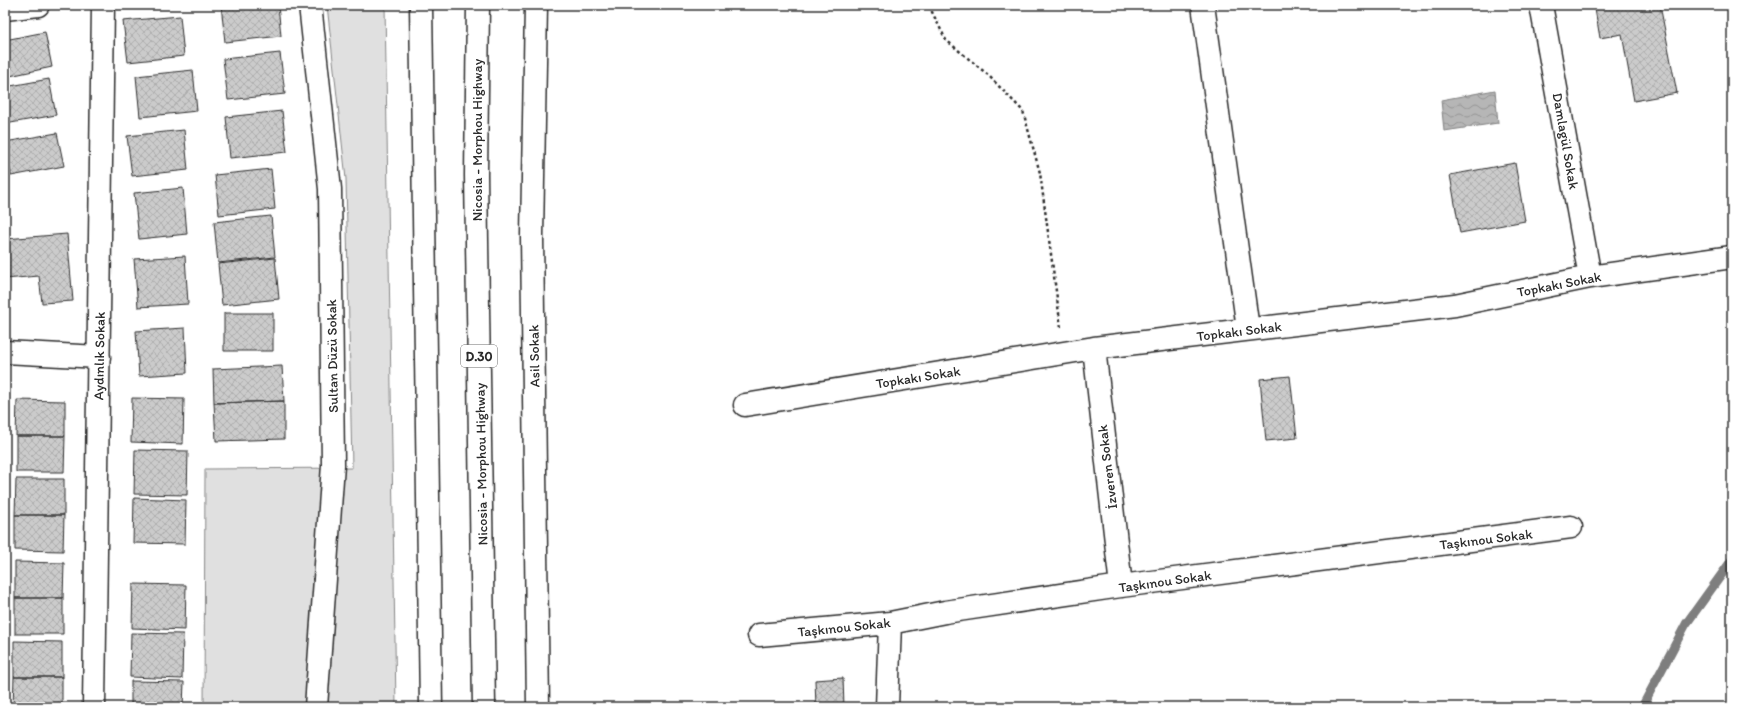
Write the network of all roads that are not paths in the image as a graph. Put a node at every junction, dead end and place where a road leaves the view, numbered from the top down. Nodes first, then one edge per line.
1 (38, 5) edge
2 (103, 5) edge
3 (310, 5) edge
4 (421, 5) edge
5 (478, 5) edge
6 (536, 5) edge
7 (1203, 5) edge
8 (1541, 5) edge
9 (5, 9) edge
10 (1732, 257) edge
11 (1590, 277) junction
12 (1248, 330) junction
13 (1094, 348) junction
14 (5, 352) edge
15 (99, 357) junction
16 (745, 405) dead end
17 (1571, 528) dead end
18 (1121, 586) junction
19 (890, 623) junction
20 (759, 635) dead end
21 (94, 707) edge
22 (316, 707) edge
23 (431, 707) edge
24 (484, 707) edge
25 (538, 707) edge
26 (887, 707) edge

1 - 9 main road
2 - 15 main road, Aydınlık Sokak
3 - 22 main road, Sultan Düzü Sokak
4 - 23 main road
5 - 24 main road, Nicosia - Morphou Highway / D.30
6 - 25 main road, Asil Sokak
7 - 12 main road
8 - 11 main road, Damlagül Sokak
10 - 11 main road, Topkakı Sokak
11 - 12 main road, Topkakı Sokak
12 - 13 main road, Topkakı Sokak
13 - 16 main road, Topkakı Sokak
13 - 18 main road, İzveren Sokak
14 - 15 main road
15 - 21 main road, Aydınlık Sokak
17 - 18 main road, Taşkınou Sokak
18 - 19 main road, Taşkınou Sokak
19 - 20 main road, Taşkınou Sokak
19 - 26 main road

